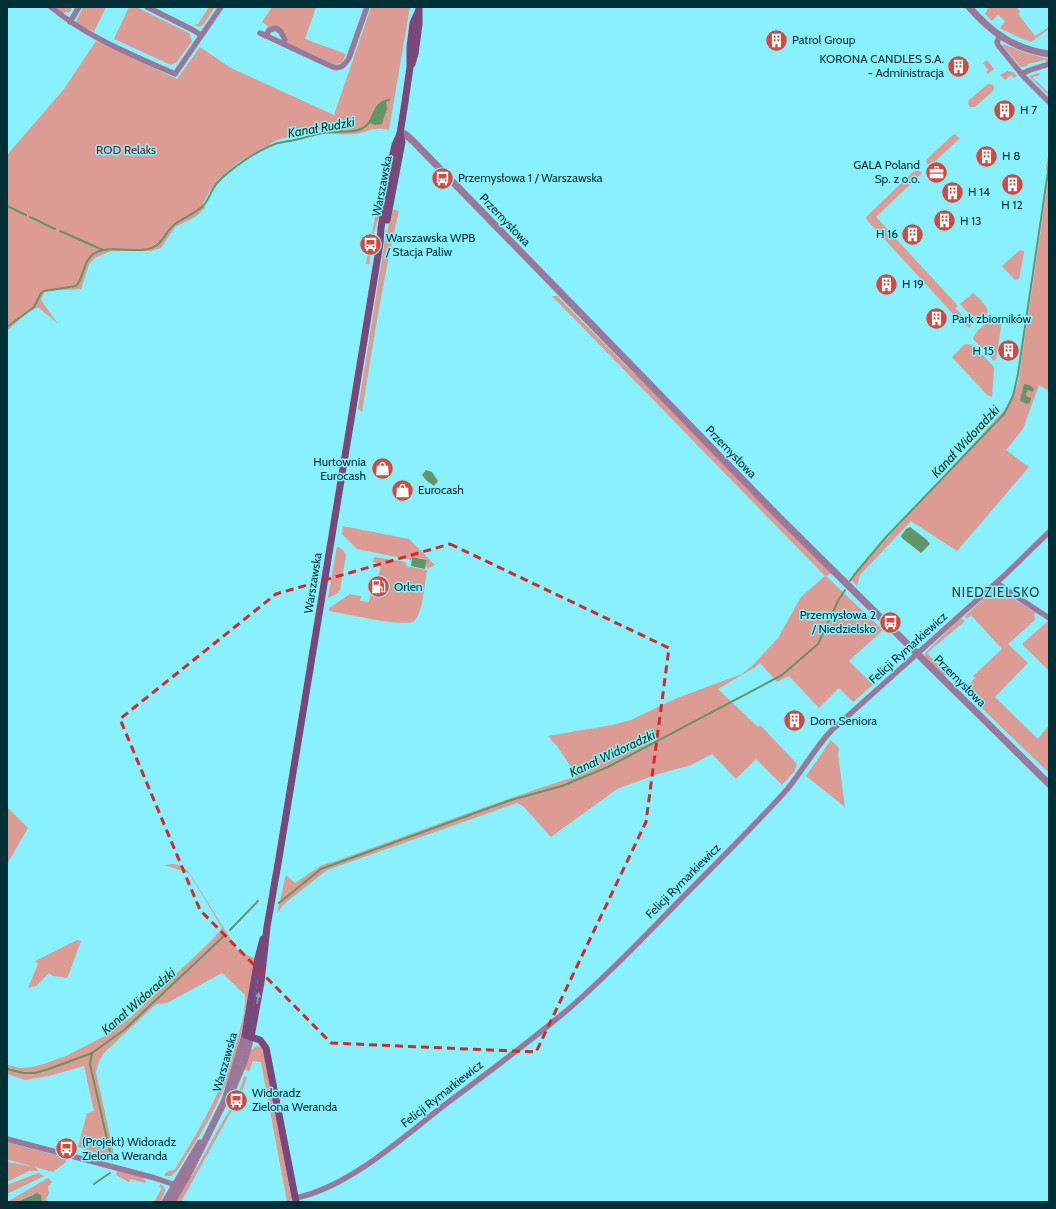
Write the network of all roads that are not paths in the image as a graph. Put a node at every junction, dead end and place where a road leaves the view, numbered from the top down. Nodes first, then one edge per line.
1 (51, 7) edge
2 (79, 7) edge
3 (148, 7) edge
4 (221, 7) edge
5 (367, 7) edge
6 (969, 7) edge
7 (418, 10) edge
8 (70, 22) junction
9 (201, 36) junction
10 (1000, 36) junction
11 (284, 44) junction
12 (1049, 54) edge
13 (1049, 64) edge
14 (1021, 74) junction
15 (1049, 102) edge
16 (400, 134) junction
17 (1049, 532) edge
18 (997, 583) junction
19 (1049, 618) edge
20 (918, 654) junction
21 (1049, 784) edge
22 (248, 1036) junction
23 (7, 1139) edge
24 (178, 1186) junction
25 (295, 1200) edge
26 (165, 1202) edge
27 (172, 1202) edge

1 - 8 street
2 - 8 street
3 - 9 street
4 - 9 street
5 - 11 street
6 - 10 street
7 - 16 main road, Warszawska
8 - 9 street
10 - 12 street
10 - 14 street
11 - 11 street
13 - 14 street
14 - 15 street
16 - 20 street, Przemysłowa
16 - 22 main road, Warszawska
17 - 18 street, Felicji Rymarkiewicz
18 - 19 street
18 - 20 street, Felicji Rymarkiewicz
20 - 21 street, Przemysłowa
20 - 25 street, Felicji Rymarkiewicz
22 - 24 street, Warszawska
22 - 25 main road
23 - 24 street
24 - 26 street
24 - 27 street

